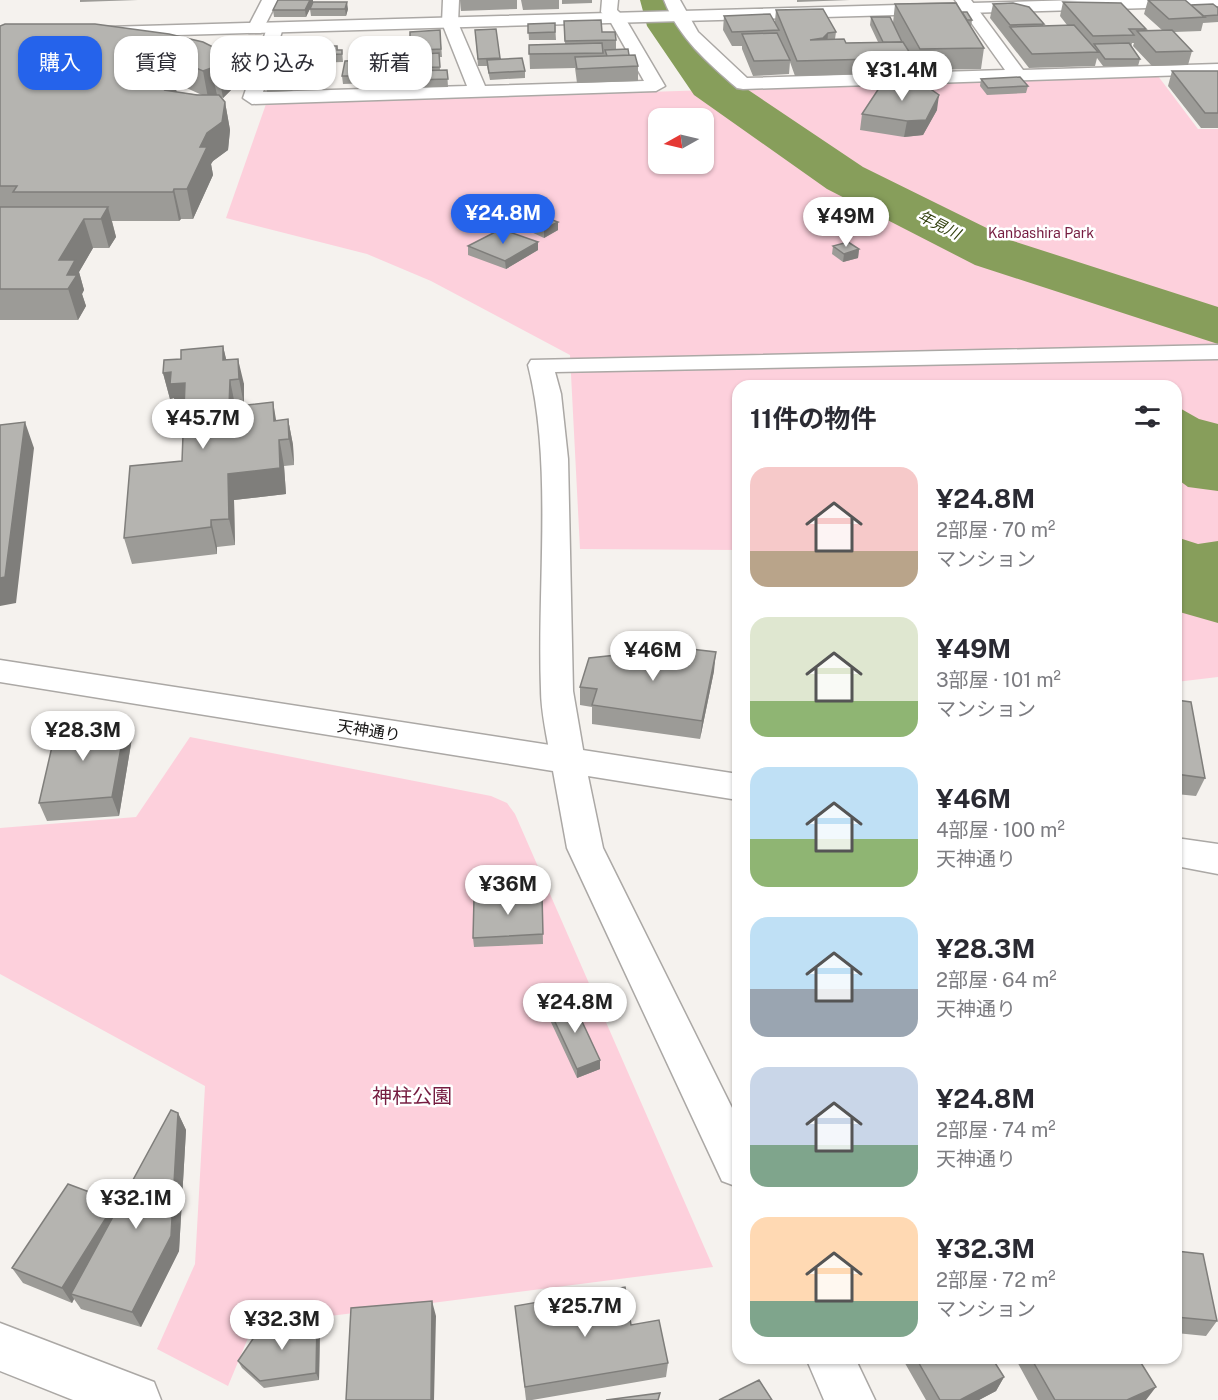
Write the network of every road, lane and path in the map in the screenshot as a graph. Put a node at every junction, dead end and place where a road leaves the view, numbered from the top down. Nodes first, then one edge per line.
1 (270, 0) edge
2 (451, 0) edge
3 (610, 0) edge
4 (1218, 1) edge
5 (967, 4) edge
6 (675, 8) edge
7 (617, 18) junction
8 (450, 23) junction
9 (275, 28) junction
10 (255, 29) junction
11 (93, 33) edge
12 (1218, 69) edge
13 (1018, 75) junction
14 (478, 91) junction
15 (1218, 352) edge
16 (0, 671) edge
17 (568, 761) junction
18 (732, 786) edge
19 (1182, 853) edge
20 (1218, 859) edge
21 (732, 1154) edge
22 (0, 1347) edge
23 (833, 1364) edge
24 (136, 1400) edge
25 (850, 1400) edge

1 - 10 street
2 - 8 street
3 - 7 street
4 - 5 street
5 - 6 street
5 - 13 street
6 - 7 street
6 - 13 street
7 - 8 street
7 - 14 street
8 - 9 street
8 - 14 street
9 - 10 street
9 - 14 street
10 - 11 street
12 - 13 street
15 - 17 street
16 - 17 street, 天神通り
17 - 18 street, 天神通り
17 - 21 street
19 - 20 street
22 - 24 street
23 - 25 street

